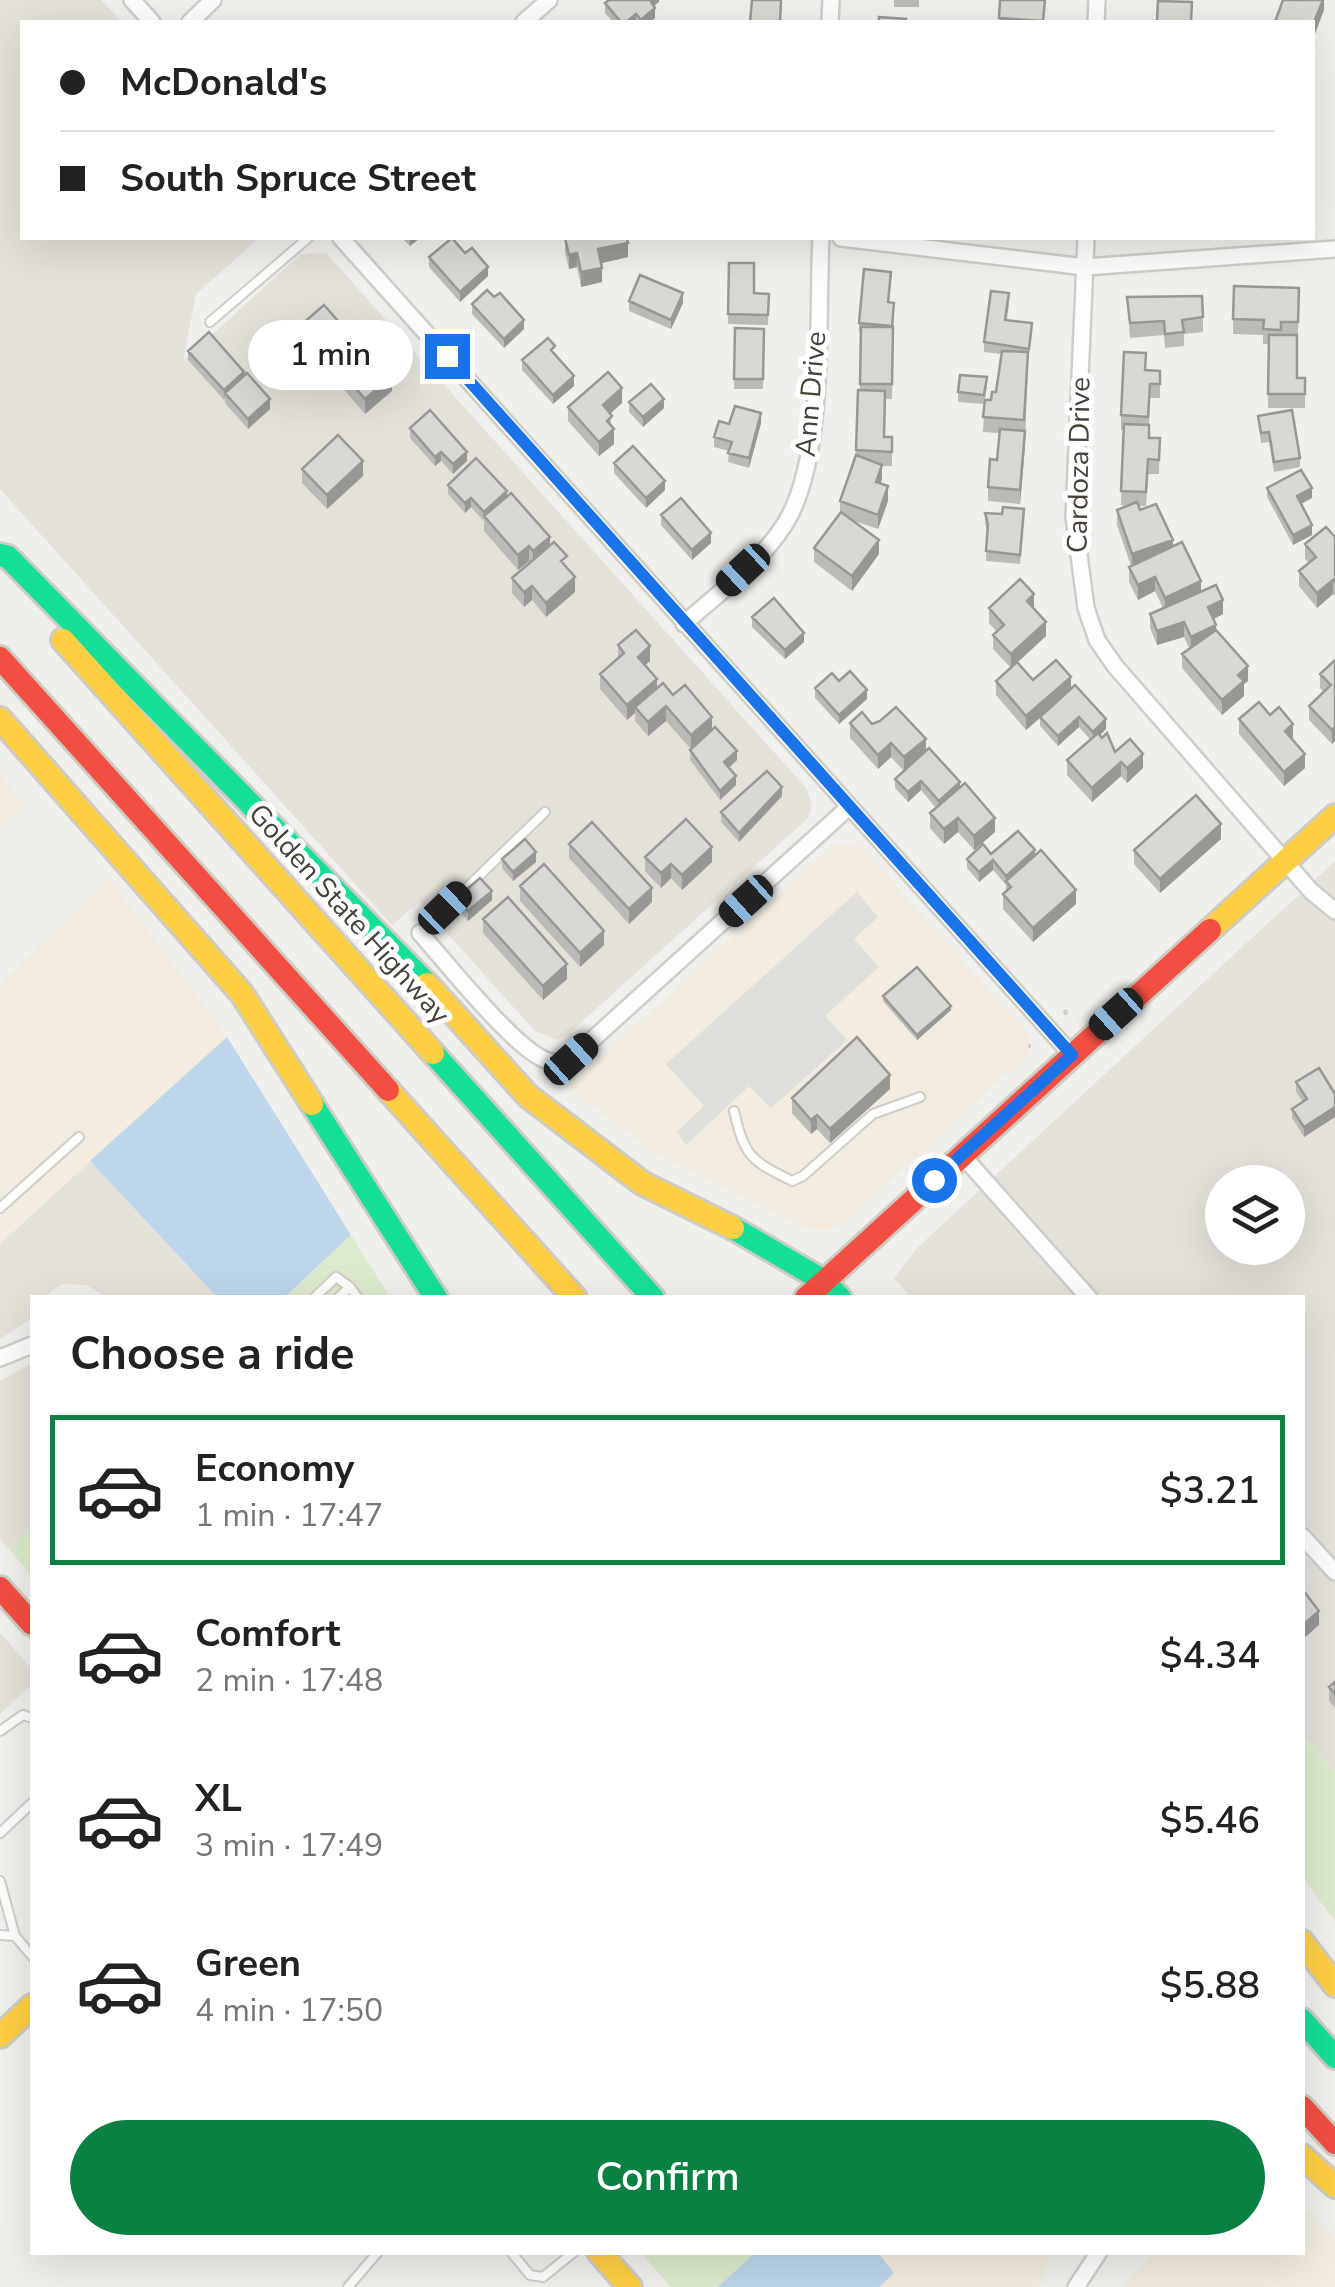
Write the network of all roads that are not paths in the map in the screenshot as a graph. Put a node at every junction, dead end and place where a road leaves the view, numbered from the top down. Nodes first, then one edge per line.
1 (132, 0) edge
2 (213, 0) edge
3 (549, 0) edge
4 (150, 20) edge
5 (192, 20) edge
6 (526, 20) edge
7 (306, 240) edge
8 (344, 240) edge
9 (821, 240) edge
10 (858, 240) edge
11 (1086, 240) edge
12 (1335, 250) edge
13 (1085, 267) junction
14 (210, 322) dead end
15 (0, 555) edge
16 (0, 570) edge
17 (684, 624) junction
18 (0, 658) edge
19 (0, 719) edge
20 (848, 807) junction
21 (545, 812) dead end
22 (1335, 816) edge
23 (1285, 861) junction
24 (1335, 911) edge
25 (420, 933) joint
26 (1072, 1055) junction
27 (920, 1097) dead end
28 (734, 1110) dead end
29 (79, 1137) dead end
30 (962, 1155) junction
31 (0, 1208) edge
32 (350, 1286) junction
33 (832, 1289) edge
34 (317, 1295) edge
35 (341, 1295) edge
36 (356, 1295) edge
37 (434, 1295) edge
38 (572, 1295) edge
39 (650, 1295) edge
40 (1086, 1295) edge
41 (30, 1346) edge
42 (0, 1358) edge
43 (1305, 1539) edge
44 (1335, 1572) edge
45 (0, 1588) edge
46 (30, 1622) edge
47 (30, 1717) edge
48 (0, 1731) edge
49 (30, 1805) edge
50 (0, 1832) edge
51 (0, 1880) edge
52 (2, 1893) edge
53 (0, 1935) edge
54 (15, 1936) junction
55 (1305, 1946) edge
56 (30, 1954) edge
57 (1335, 1985) edge
58 (30, 2008) edge
59 (1305, 2023) edge
60 (0, 2036) edge
61 (1335, 2056) edge
62 (1305, 2110) edge
63 (1335, 2143) edge
64 (1305, 2159) edge
65 (1335, 2186) edge
66 (375, 2255) edge
67 (513, 2255) edge
68 (570, 2255) edge
69 (603, 2255) edge
70 (1096, 2255) edge
71 (348, 2287) edge
72 (630, 2287) edge
73 (1076, 2287) edge

1 - 4 street
2 - 5 street
3 - 6 street
7 - 14 lane
8 - 17 street
9 - 17 street, Ann Drive
10 - 13 street
11 - 13 street, Cardoza Drive
12 - 13 street
13 - 23 street, Cardoza Drive
15 - 33 main road
16 - 39 main road, Golden State Highway
17 - 20 street
18 - 38 main road
19 - 37 main road
20 - 25 street
20 - 26 street
21 - 25 lane
22 - 23 main road
23 - 24 street, Cardoza Drive
23 - 26 main road
26 - 30 main road
27 - 28 lane
29 - 31 lane
30 - 33 main road
30 - 40 street
32 - 34 lane
32 - 35 lane
32 - 36 lane
41 - 42 street
43 - 44 street
45 - 46 main road
47 - 48 lane
49 - 50 lane
51 - 52 lane
52 - 54 lane
53 - 54 lane
54 - 56 lane
55 - 57 main road
58 - 60 main road
59 - 61 main road
62 - 63 main road
64 - 65 main road
66 - 71 lane
67 - 68 lane
69 - 72 main road
70 - 73 street

